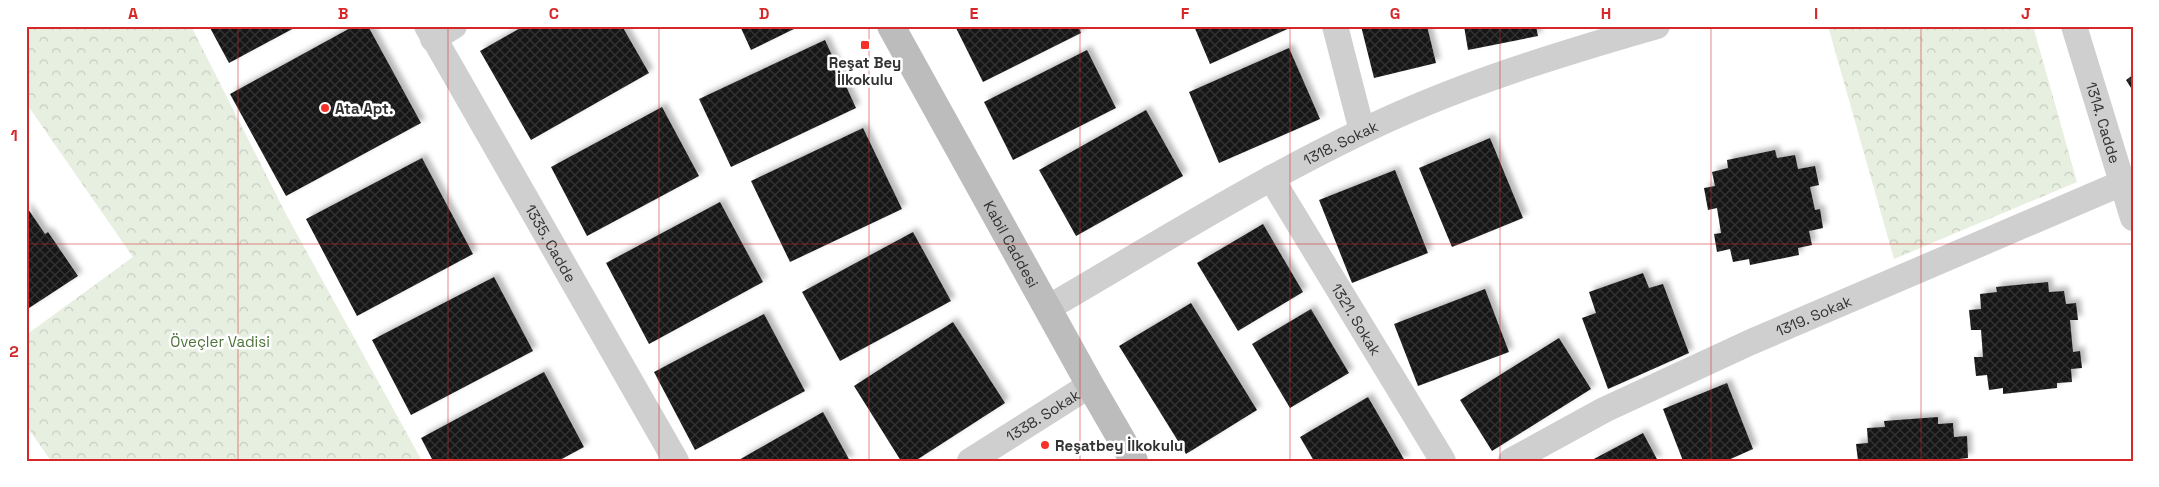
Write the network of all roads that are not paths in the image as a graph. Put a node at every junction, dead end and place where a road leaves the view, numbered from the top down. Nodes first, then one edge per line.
1 (891, 26) edge
2 (1335, 26) edge
3 (1657, 26) edge
4 (2074, 26) edge
5 (438, 30) edge
6 (1583, 37) edge
7 (1362, 131) junction
8 (1271, 178) junction
9 (2122, 183) junction
10 (2133, 218) edge
11 (1048, 308) junction
12 (1090, 385) junction
13 (676, 461) edge
14 (970, 461) edge
15 (1134, 461) edge
16 (1443, 461) edge
17 (1511, 461) edge

1 - 11 main road, Kabil Caddesi
2 - 7 street
3 - 6 street, 1318. Sokak
4 - 9 street, 1314. Cadde
5 - 13 street, 1335. Cadde
6 - 7 street, 1318. Sokak
7 - 8 street, 1318. Sokak
8 - 11 street, 1318. Sokak
8 - 16 street, 1321. Sokak
9 - 10 street, 1314. Cadde
9 - 17 street, 1319. Sokak
11 - 12 main road, Kabil Caddesi
12 - 14 street, 1338. Sokak
12 - 15 main road, Kabil Caddesi

